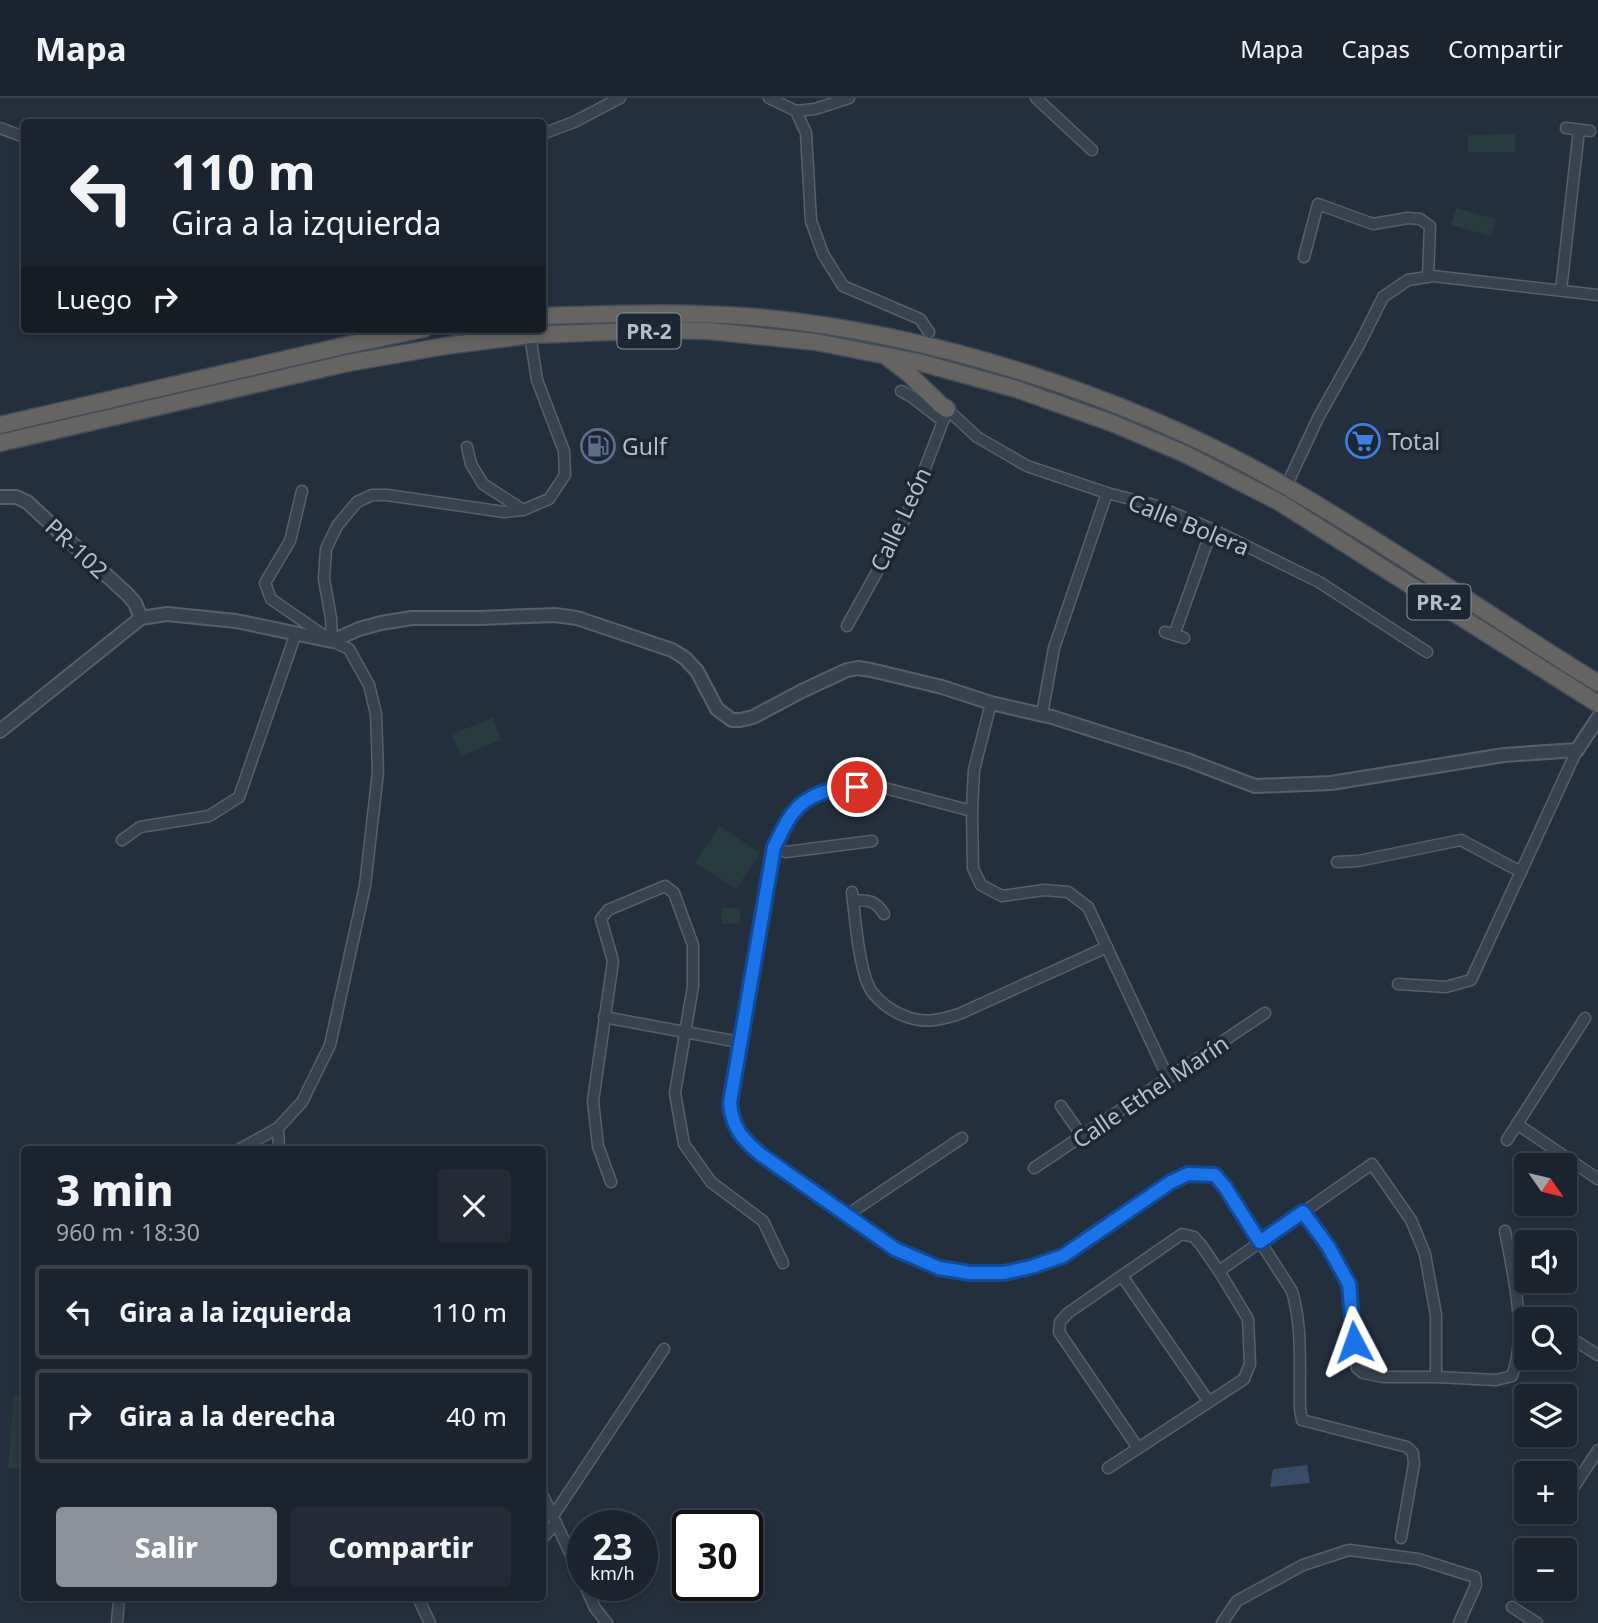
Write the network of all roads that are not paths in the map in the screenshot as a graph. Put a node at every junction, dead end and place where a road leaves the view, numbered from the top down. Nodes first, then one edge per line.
1 (620, 98) edge
2 (769, 98) edge
3 (849, 98) edge
4 (1037, 98) edge
5 (796, 111) junction
6 (0, 128) edge
7 (1566, 128) dead end
8 (546, 132) edge
9 (21, 136) edge
10 (1092, 150) dead end
11 (1304, 257) dead end
12 (1428, 277) junction
13 (1560, 290) junction
14 (1598, 295) edge
15 (546, 316) edge
16 (929, 332) junction
17 (406, 333) edge
18 (866, 334) junction
19 (530, 335) junction
20 (884, 354) junction
21 (996, 364) junction
22 (946, 369) junction
23 (901, 391) dead end
24 (946, 413) junction
25 (2, 424) edge
26 (83, 425) junction
27 (0, 443) edge
28 (467, 447) dead end
29 (0, 453) edge
30 (302, 491) dead end
31 (1107, 493) junction
32 (1283, 494) junction
33 (0, 498) edge
34 (523, 510) junction
35 (1212, 529) junction
36 (141, 618) junction
37 (847, 626) dead end
38 (296, 633) junction
39 (1174, 635) dead end
40 (332, 641) junction
41 (1427, 652) dead end
42 (1598, 683) edge
43 (991, 703) junction
44 (1598, 704) edge
45 (1042, 714) junction
46 (1598, 718) edge
47 (0, 731) edge
48 (1577, 750) junction
49 (972, 811) junction
50 (856, 831) dead end
51 (122, 840) dead end
52 (774, 847) junction
53 (1336, 862) dead end
54 (1521, 872) junction
55 (884, 914) dead end
56 (1107, 947) junction
57 (1398, 984) dead end
58 (1265, 1013) dead end
59 (604, 1017) junction
60 (1586, 1018) dead end
61 (684, 1032) junction
62 (739, 1042) junction
63 (1168, 1078) junction
64 (1061, 1106) dead end
65 (1517, 1124) junction
66 (278, 1128) junction
67 (1082, 1136) junction
68 (962, 1138) dead end
69 (1507, 1140) dead end
70 (246, 1146) edge
71 (279, 1146) edge
72 (1034, 1168) dead end
73 (1598, 1180) edge
74 (611, 1182) dead end
75 (1303, 1212) junction
76 (847, 1215) junction
77 (1505, 1231) dead end
78 (1260, 1242) junction
79 (781, 1260) dead end
80 (1219, 1271) junction
81 (1122, 1276) junction
82 (1577, 1342) edge
83 (664, 1349) dead end
84 (1598, 1355) edge
85 (1436, 1377) junction
86 (1209, 1402) junction
87 (1138, 1448) junction
88 (1598, 1450) edge
89 (1108, 1468) dead end
90 (1577, 1482) edge
91 (546, 1503) edge
92 (554, 1520) junction
93 (546, 1533) edge
94 (1401, 1538) dead end
95 (567, 1547) edge
96 (419, 1601) edge
97 (592, 1601) edge
98 (119, 1603) edge
99 (1512, 1607) dead end
100 (119, 1623) edge
101 (430, 1623) edge
102 (607, 1623) edge
103 (1222, 1623) edge
104 (1459, 1623) edge
105 (1536, 1623) edge

1 - 8 street
2 - 5 street
3 - 5 street
4 - 10 street
5 - 16 street
6 - 9 street
7 - 13 street
11 - 12 street
12 - 13 street
12 - 32 street
13 - 14 street
15 - 18 highway, PR-2
16 - 18 highway
16 - 21 highway
17 - 25 highway
18 - 21 highway, PR-2
19 - 20 highway, PR-2
19 - 26 highway, PR-2
19 - 34 street
20 - 22 highway, PR-2
20 - 24 highway
21 - 32 highway, PR-2
22 - 24 highway
22 - 32 highway, PR-2
23 - 24 street, Calle Bolera
24 - 31 street, Calle Bolera
24 - 37 street, Calle León
26 - 27 highway, PR-2
26 - 29 highway
28 - 34 street
30 - 40 street
31 - 35 street, Calle Bolera
31 - 45 street
32 - 42 highway, PR-2
32 - 44 highway, PR-2
33 - 36 street, PR-102 / PR-102
34 - 40 street
35 - 39 street
35 - 41 street, Calle Bolera
36 - 38 street
36 - 47 street
38 - 40 street
38 - 51 street
40 - 43 street
40 - 66 street
43 - 45 street
43 - 49 street
45 - 48 street
46 - 48 street
48 - 54 street
49 - 52 street
49 - 56 street
50 - 52 street
52 - 62 street
53 - 54 street
54 - 57 street
55 - 56 street
56 - 63 street
58 - 63 street, Calle Ethel Marín
59 - 61 street
59 - 61 street
59 - 74 street
60 - 65 street
61 - 62 street
61 - 79 street
62 - 76 street
63 - 67 street, Calle Ethel Marín
64 - 67 street
65 - 69 street
65 - 73 street
66 - 70 street
66 - 71 street
67 - 72 street, Calle Ethel Marín
68 - 76 street
75 - 78 street
75 - 85 street
75 - 85 street
76 - 78 street
77 - 85 street
78 - 80 street
78 - 94 street
80 - 81 street
80 - 86 street
81 - 86 street
81 - 87 street
82 - 84 street
83 - 92 street
86 - 87 street
87 - 89 street
88 - 90 street
91 - 92 street
92 - 93 street
92 - 95 street
96 - 101 street
97 - 102 street
98 - 100 street
99 - 105 street
103 - 104 street

